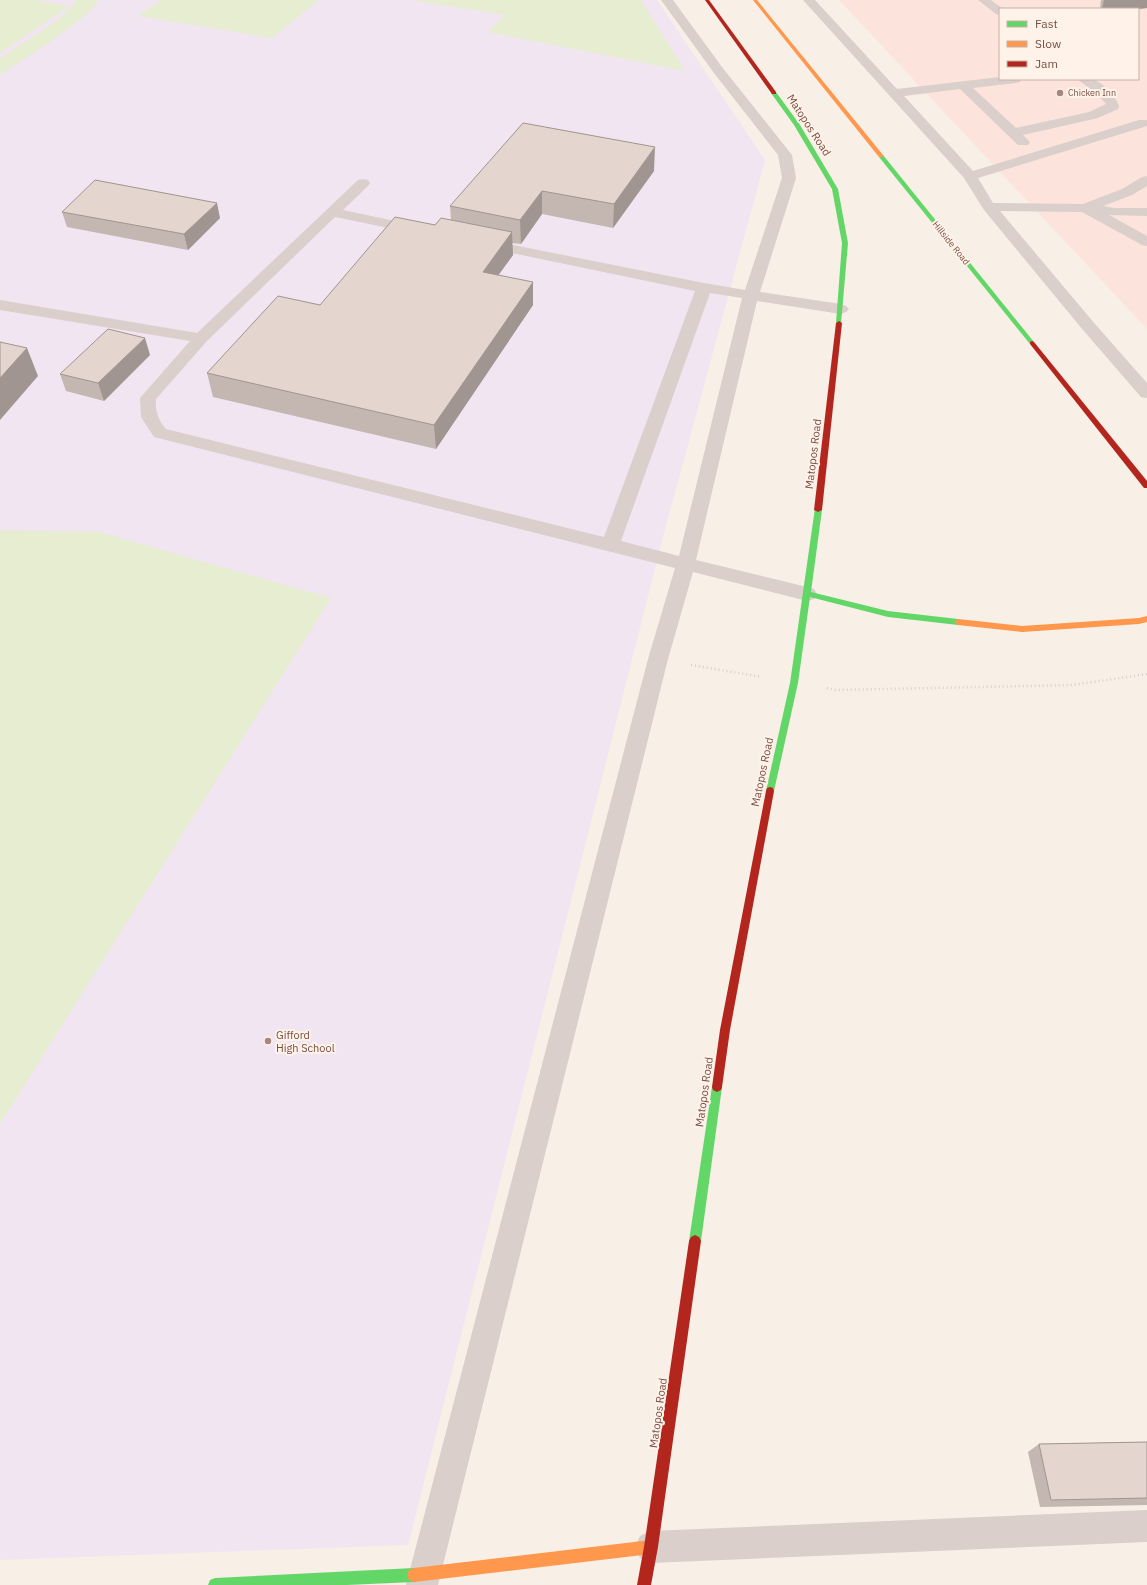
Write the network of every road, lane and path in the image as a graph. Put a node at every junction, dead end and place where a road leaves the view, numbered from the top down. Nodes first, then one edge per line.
1 (667, 0) edge
2 (707, 0) edge
3 (755, 0) edge
4 (809, 0) edge
5 (984, 0) edge
6 (999, 11) edge
7 (1007, 80) edge
8 (1085, 80) edge
9 (963, 85) junction
10 (894, 93) junction
11 (1144, 123) dead end
12 (1014, 133) junction
13 (1037, 156) junction
14 (970, 176) junction
15 (1147, 180) edge
16 (363, 183) dead end
17 (989, 207) junction
18 (1085, 208) junction
19 (331, 212) junction
20 (1147, 212) edge
21 (432, 233) edge
22 (471, 241) edge
23 (1147, 242) edge
24 (704, 288) junction
25 (751, 295) junction
26 (0, 305) edge
27 (841, 309) junction
28 (201, 338) junction
29 (1147, 393) edge
30 (1147, 486) edge
31 (610, 545) junction
32 (686, 564) junction
33 (807, 594) junction
34 (1147, 619) edge
35 (658, 659) junction
36 (1147, 674) edge
37 (794, 683) junction
38 (1147, 1526) edge
39 (651, 1547) junction
40 (423, 1580) edge
41 (215, 1585) edge
42 (644, 1585) edge

1 - 25 lane
2 - 27 main road, Matopos Road
3 - 30 main road, Hillside Road
4 - 10 lane
5 - 6 lane
7 - 9 lane
8 - 12 lane
9 - 10 lane
9 - 12 lane
10 - 14 lane
11 - 13 lane
12 - 13 lane
13 - 14 lane
14 - 17 lane
15 - 18 lane
16 - 19 lane
17 - 18 lane
17 - 29 lane
18 - 20 lane
18 - 23 lane
19 - 21 lane
19 - 28 lane
22 - 24 lane
24 - 25 lane
24 - 31 lane
25 - 27 lane
25 - 32 lane
26 - 28 lane
27 - 33 main road, Matopos Road
28 - 31 lane
31 - 32 lane
32 - 33 lane
32 - 35 lane
33 - 34 main road
33 - 37 main road, Matopos Road
35 - 37 path
35 - 40 lane
36 - 37 path
37 - 39 main road, Matopos Road
38 - 39 lane
39 - 40 main road
39 - 42 main road, Matopos Road
40 - 41 main road

